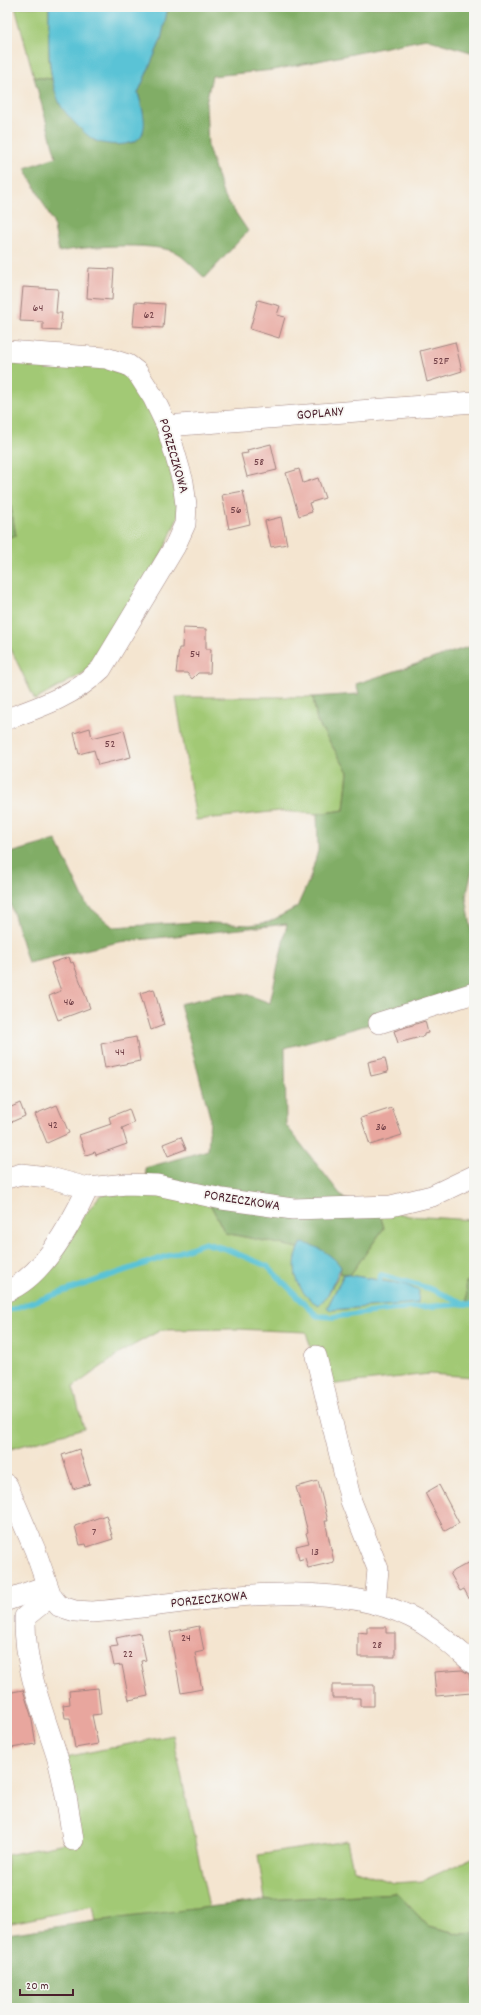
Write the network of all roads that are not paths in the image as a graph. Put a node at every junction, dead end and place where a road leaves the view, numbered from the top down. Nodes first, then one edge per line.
1 (7, 351) edge
2 (474, 402) edge
3 (167, 426) junction
4 (7, 719) edge
5 (474, 993) edge
6 (379, 1023) dead end
7 (474, 1176) edge
8 (7, 1178) edge
9 (88, 1188) junction
10 (7, 1291) edge
11 (316, 1356) dead end
12 (7, 1485) edge
13 (49, 1591) junction
14 (7, 1600) edge
15 (375, 1604) junction
16 (474, 1664) edge
17 (73, 1840) dead end

1 - 3 street, PORZECZKOWA
2 - 3 street, GOPLANY
3 - 4 street, PORZECZKOWA
5 - 6 street
7 - 9 street, PORZECZKOWA
8 - 9 street, PORZECZKOWA
9 - 10 street
11 - 15 street
12 - 13 street
13 - 14 street
13 - 15 street, PORZECZKOWA
13 - 17 street
15 - 16 street, PORZECZKOWA

